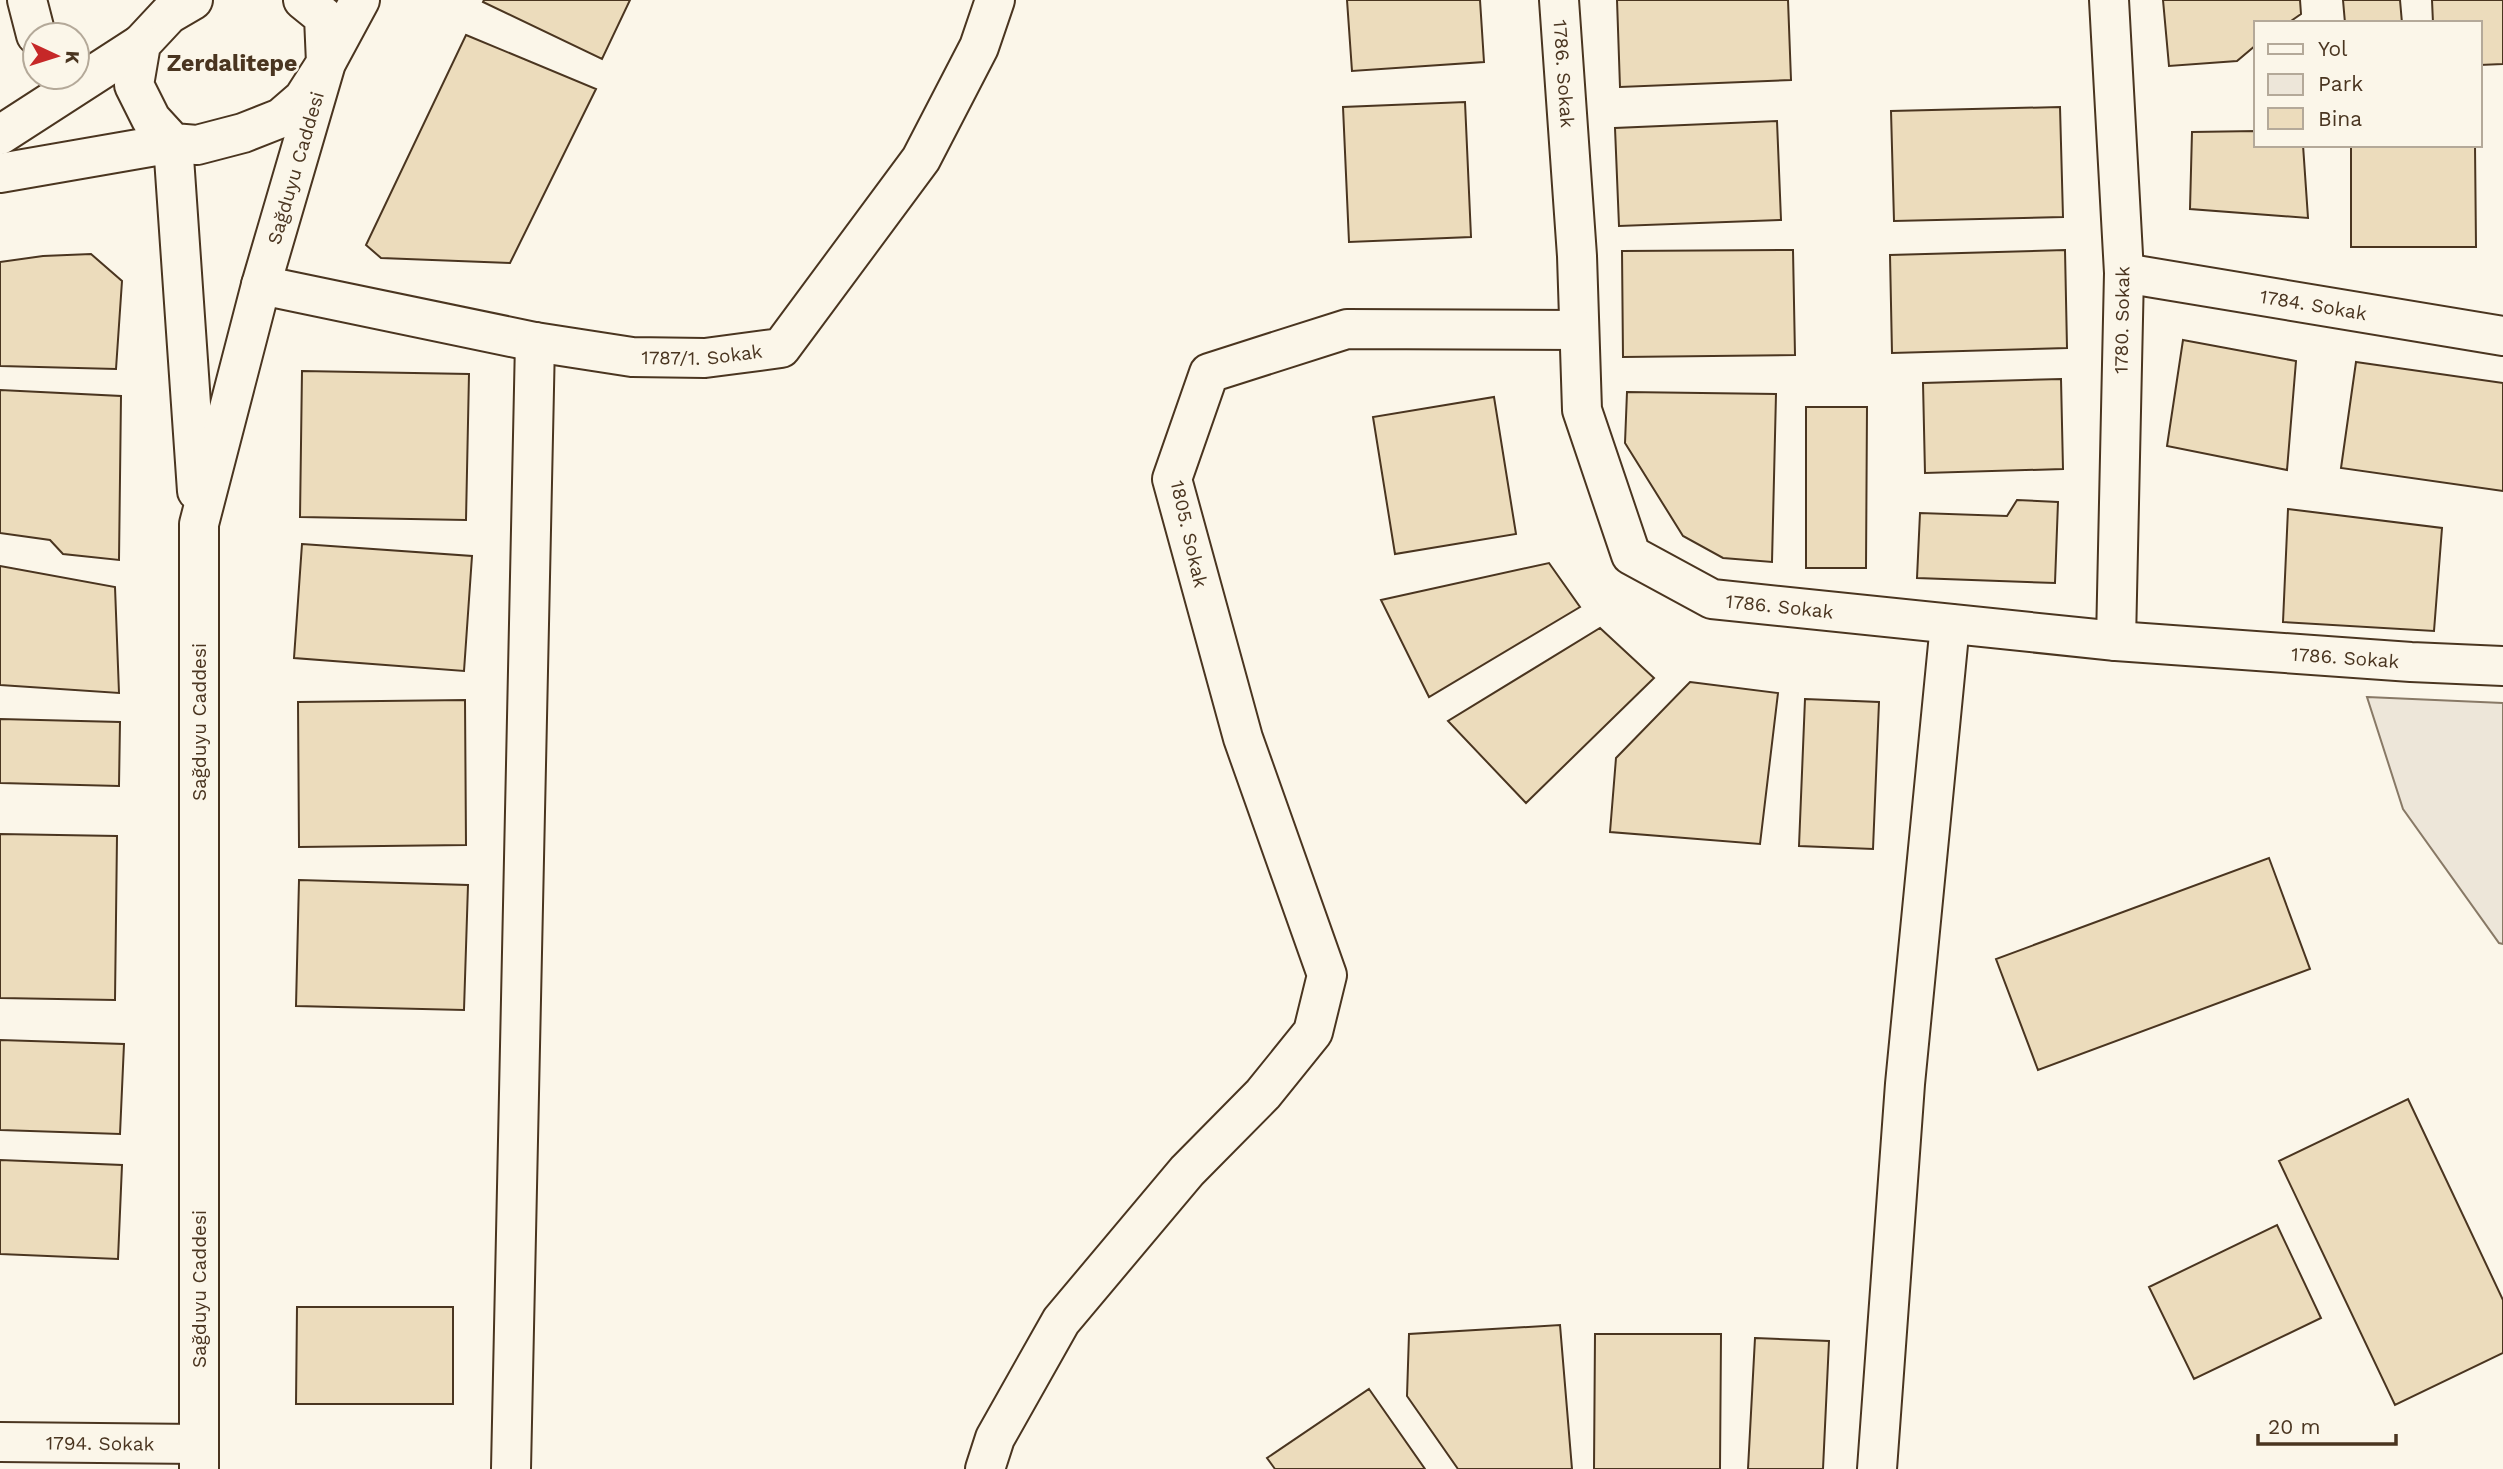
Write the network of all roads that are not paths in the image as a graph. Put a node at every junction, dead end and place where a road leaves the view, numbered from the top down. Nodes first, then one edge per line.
1 (27, 0) edge
2 (193, 0) edge
3 (303, 0) edge
4 (360, 0) edge
5 (995, 0) edge
6 (1559, 0) edge
7 (2109, 0) edge
8 (32, 21) edge
9 (141, 44) junction
10 (326, 63) junction
11 (91, 69) edge
12 (49, 91) edge
13 (0, 135) edge
14 (173, 143) junction
15 (0, 173) edge
16 (2124, 273) junction
17 (261, 285) junction
18 (1579, 330) junction
19 (2503, 336) edge
20 (535, 342) junction
21 (199, 524) junction
22 (1950, 624) junction
23 (2116, 641) junction
24 (2503, 666) edge
25 (0, 1442) edge
26 (199, 1456) edge
27 (511, 1469) edge
28 (985, 1469) edge
29 (1877, 1469) edge

1 - 8 street
2 - 9 street
3 - 10 street
4 - 10 street, Sağduyu Caddesi
5 - 20 street, 1787/1. Sokak
6 - 18 street, 1786. Sokak
7 - 16 street, 1780. Sokak
9 - 11 street
9 - 14 street
10 - 14 street
10 - 17 street, Sağduyu Caddesi
12 - 13 street
14 - 15 street
14 - 21 street
16 - 19 street, 1784. Sokak
16 - 23 street, 1780. Sokak
17 - 20 street, 1787/1. Sokak
17 - 21 street, Sağduyu Caddesi
18 - 22 street, 1786. Sokak
18 - 28 street, 1805. Sokak
20 - 27 street
21 - 26 street, Sağduyu Caddesi
22 - 23 street, 1786. Sokak
22 - 29 street
23 - 24 street, 1786. Sokak
25 - 26 street, 1794. Sokak

